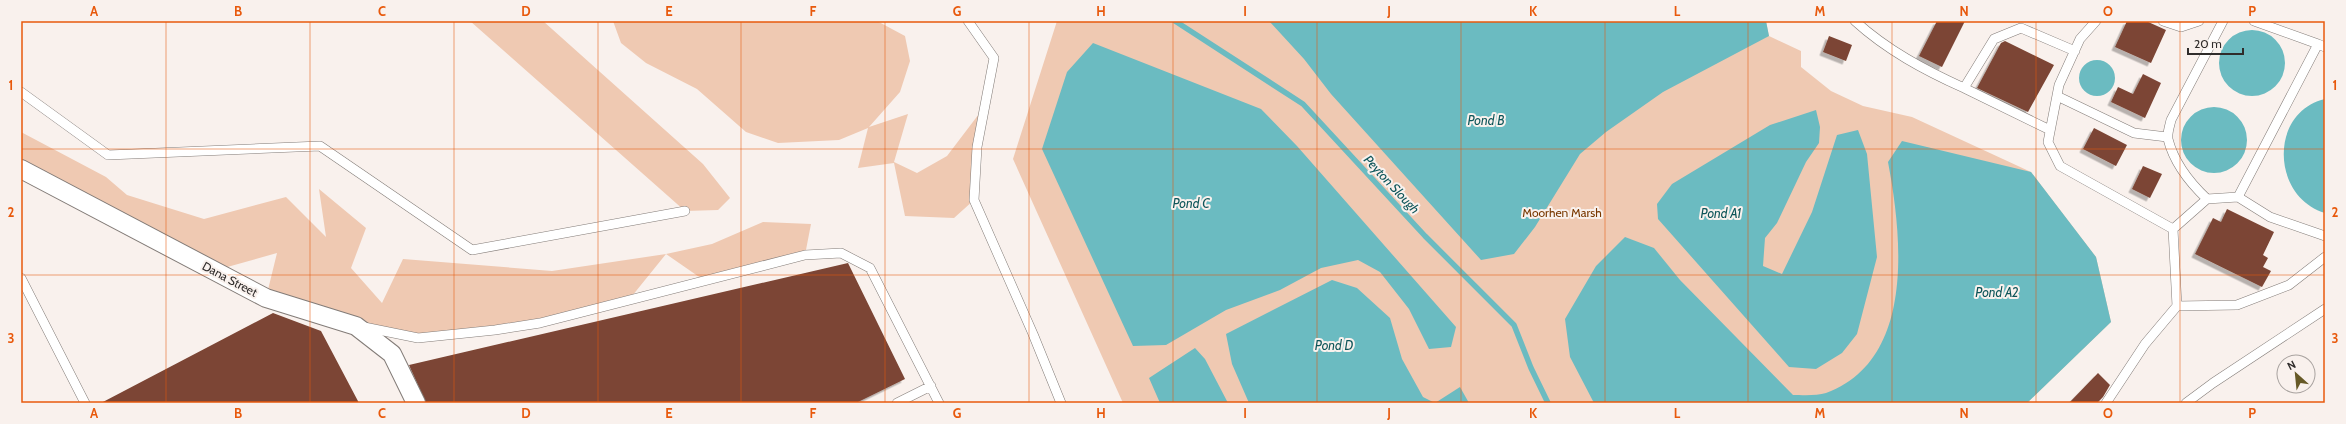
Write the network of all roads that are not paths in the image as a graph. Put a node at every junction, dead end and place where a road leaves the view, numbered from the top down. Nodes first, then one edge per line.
1 (968, 21) edge
2 (1855, 21) edge
3 (2096, 21) edge
4 (2163, 21) edge
5 (2199, 21) edge
6 (2223, 21) edge
7 (2254, 21) edge
8 (2322, 45) edge
9 (2075, 51) junction
10 (1964, 88) junction
11 (21, 92) edge
12 (2057, 96) junction
13 (2050, 130) junction
14 (2167, 137) junction
15 (21, 169) edge
16 (2238, 197) junction
17 (2207, 199) junction
18 (685, 211) dead end
19 (2173, 229) junction
20 (2325, 236) edge
21 (2325, 257) edge
22 (21, 278) edge
23 (2177, 306) junction
24 (2325, 309) edge
25 (356, 326) junction
26 (931, 386) junction
27 (85, 403) edge
28 (416, 403) edge
29 (897, 403) edge
30 (939, 403) edge
31 (1060, 403) edge
32 (2106, 403) edge
33 (2186, 403) edge

1 - 31 lane
2 - 10 lane
3 - 9 lane
4 - 5 lane
6 - 14 lane
7 - 8 lane
8 - 16 lane
9 - 10 lane
9 - 12 lane
10 - 13 lane
11 - 18 lane
12 - 13 lane
12 - 14 lane
13 - 19 lane
14 - 17 lane
15 - 25 street, Dana Street
16 - 17 lane
16 - 20 lane
17 - 19 lane
19 - 23 lane
21 - 23 lane
22 - 27 lane
23 - 32 lane
24 - 33 lane
25 - 26 lane
25 - 28 street, Dana Street
26 - 29 lane
26 - 30 lane

